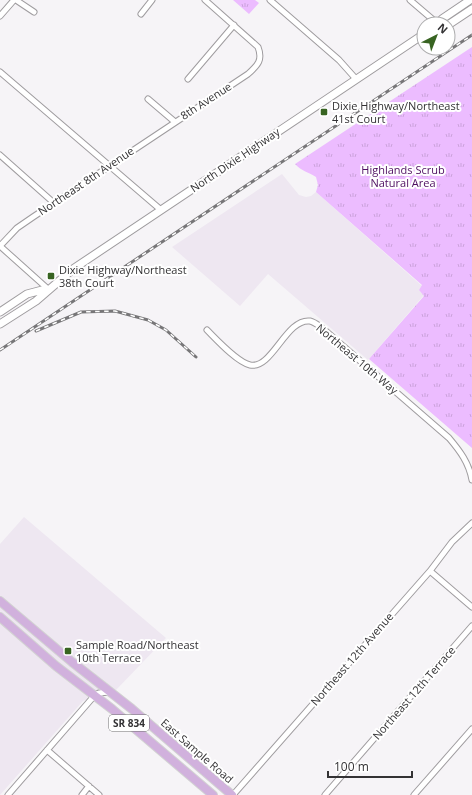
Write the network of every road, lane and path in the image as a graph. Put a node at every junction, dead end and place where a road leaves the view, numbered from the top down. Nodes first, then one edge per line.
1 (15, 0) edge
2 (152, 0) edge
3 (205, 0) edge
4 (270, 0) edge
5 (410, 0) edge
6 (470, 0) edge
7 (472, 9) edge
8 (34, 12) dead end
9 (141, 14) dead end
10 (0, 16) edge
11 (429, 16) edge
12 (446, 16) edge
13 (456, 20) edge
14 (234, 24) junction
15 (416, 39) edge
16 (0, 72) edge
17 (188, 78) dead end
18 (356, 79) junction
19 (148, 99) dead end
20 (175, 122) junction
21 (0, 155) edge
22 (109, 165) junction
23 (54, 203) junction
24 (161, 210) junction
25 (0, 246) edge
26 (48, 289) junction
27 (0, 312) edge
28 (0, 324) edge
29 (206, 330) dead end
30 (472, 480) edge
31 (472, 523) edge
32 (430, 571) junction
33 (0, 601) edge
34 (472, 607) edge
35 (0, 617) edge
36 (472, 626) edge
37 (98, 682) junction
38 (81, 684) junction
39 (111, 692) junction
40 (95, 695) junction
41 (472, 729) edge
42 (47, 750) junction
43 (89, 786) junction
44 (8, 795) edge
45 (82, 795) edge
46 (100, 795) edge
47 (213, 795) edge
48 (233, 795) edge
49 (325, 795) edge
50 (414, 795) edge

1 - 8 street
1 - 10 street
2 - 9 street
3 - 14 street
4 - 18 street
5 - 11 street
6 - 12 main road
7 - 13 main road
14 - 17 street
14 - 20 street, 8th Avenue
15 - 18 main road, North Dixie Highway
16 - 22 street
18 - 24 main road, North Dixie Highway
19 - 20 street, 8th Avenue
20 - 22 street, Northeast 8th Avenue
21 - 23 street
22 - 23 street, Northeast 8th Avenue
22 - 24 street
23 - 25 street, Northeast 8th Avenue
24 - 26 main road, North Dixie Highway
25 - 26 street
26 - 27 main road, North Dixie Highway
26 - 28 main road, North Dixie Highway
29 - 30 street, Northeast 10th Way
31 - 32 street, Northeast 12th Avenue
32 - 34 street
32 - 48 street, Northeast 12th Avenue
33 - 37 main road, East Sample Road / SR 834
35 - 38 main road, East Sample Road / SR 834
36 - 49 street, Northeast 12th Terrace
37 - 38 main road
37 - 39 main road, East Sample Road / SR 834
38 - 40 main road, East Sample Road / SR 834
39 - 40 street
39 - 48 main road, East Sample Road / SR 834
40 - 42 street
40 - 47 main road, East Sample Road / SR 834
41 - 50 street
42 - 43 street
42 - 44 street
43 - 45 street
43 - 46 street

